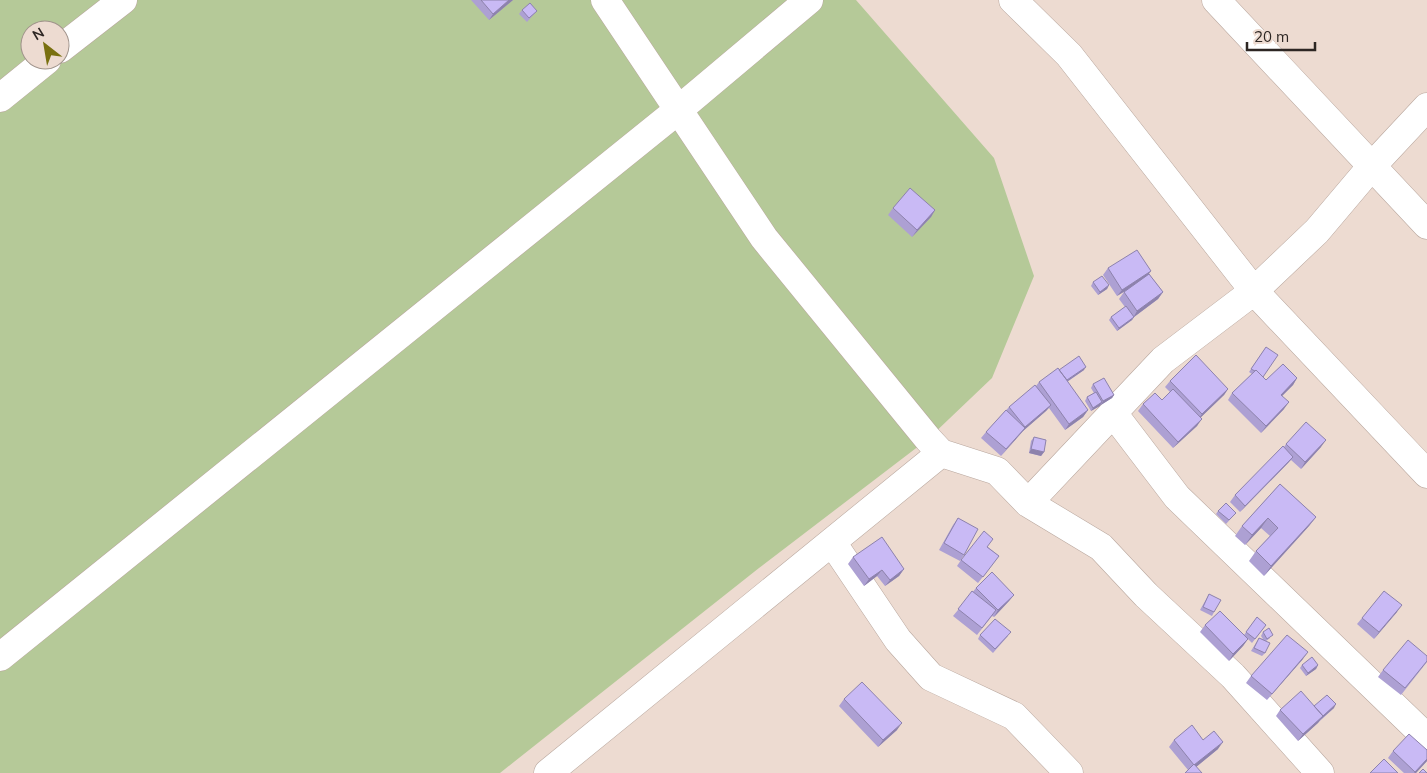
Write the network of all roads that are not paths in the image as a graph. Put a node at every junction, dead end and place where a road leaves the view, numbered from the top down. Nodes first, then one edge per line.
1 (123, 0) edge
2 (605, 0) edge
3 (809, 0) edge
4 (1013, 0) edge
5 (1216, 0) edge
6 (70, 41) edge
7 (34, 70) edge
8 (0, 98) edge
9 (1427, 107) edge
10 (677, 111) junction
11 (1371, 167) junction
12 (1427, 225) edge
13 (1254, 291) junction
14 (1113, 413) junction
15 (941, 453) junction
16 (1427, 474) edge
17 (1028, 503) junction
18 (832, 542) junction
19 (0, 657) edge
20 (1425, 734) edge
21 (548, 773) edge
22 (1070, 773) edge
23 (1320, 773) edge

1 - 6 street
2 - 10 street
3 - 10 street
4 - 13 street
5 - 11 street
7 - 8 street
9 - 11 street
10 - 15 street
10 - 19 street
11 - 12 street
11 - 13 street
13 - 14 street
13 - 16 street
14 - 17 street
14 - 20 street
15 - 17 street
15 - 18 street
17 - 23 street
18 - 21 street
18 - 22 street

